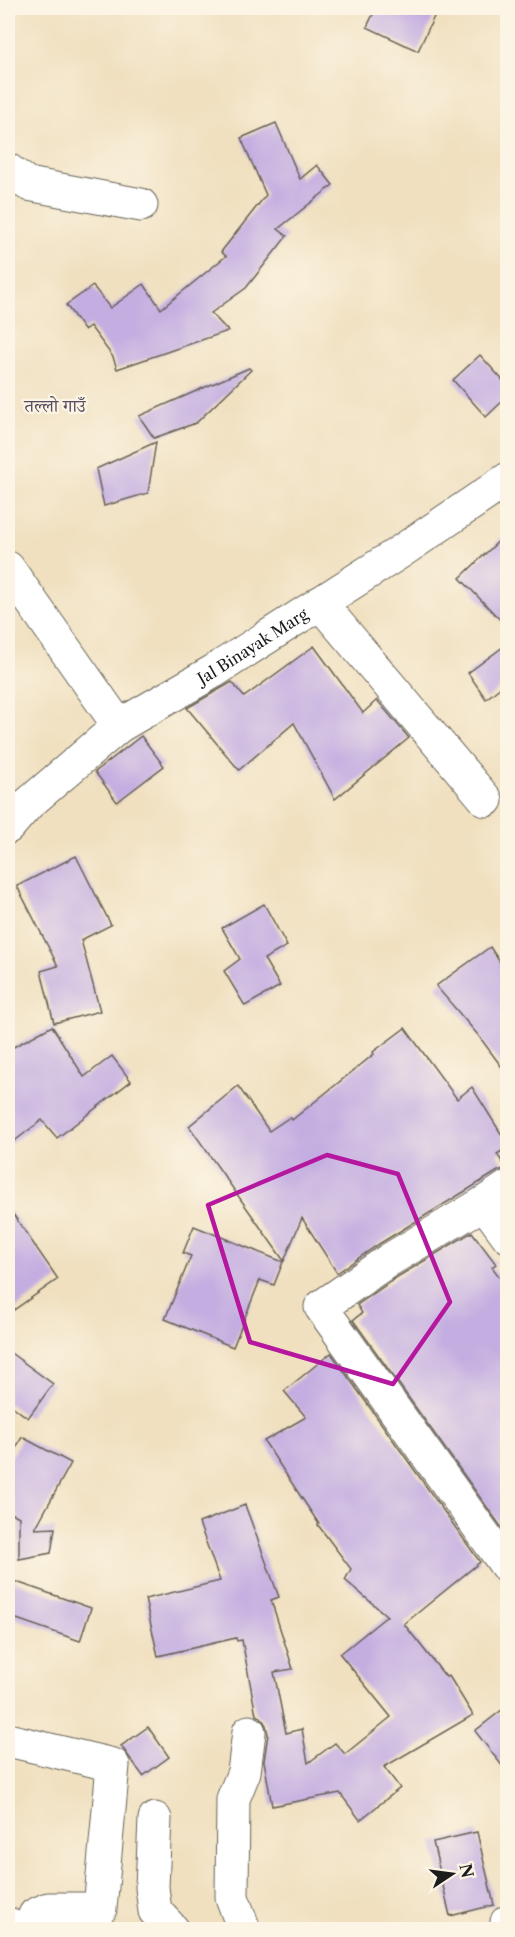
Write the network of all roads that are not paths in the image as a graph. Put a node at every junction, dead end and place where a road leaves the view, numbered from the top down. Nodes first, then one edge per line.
1 (8, 170) edge
2 (141, 205) dead end
3 (507, 479) edge
4 (8, 568) edge
5 (320, 603) junction
6 (119, 726) junction
7 (486, 800) dead end
8 (8, 827) edge
9 (496, 1195) edge
10 (507, 1236) edge
11 (507, 1568) edge
12 (249, 1732) dead end
13 (8, 1740) edge
14 (155, 1819) dead end
15 (100, 1919) edge
16 (8, 1924) edge
17 (9, 1929) edge
18 (37, 1929) edge
19 (173, 1929) edge
20 (244, 1929) edge

1 - 2 street
3 - 5 street, Jal Binayak Marg
4 - 6 street
5 - 6 street, Jal Binayak Marg
5 - 7 street
6 - 8 street, Jal Binayak Marg
9 - 10 street
9 - 11 street
12 - 20 street
13 - 15 street
14 - 19 street
15 - 18 street
16 - 17 street

